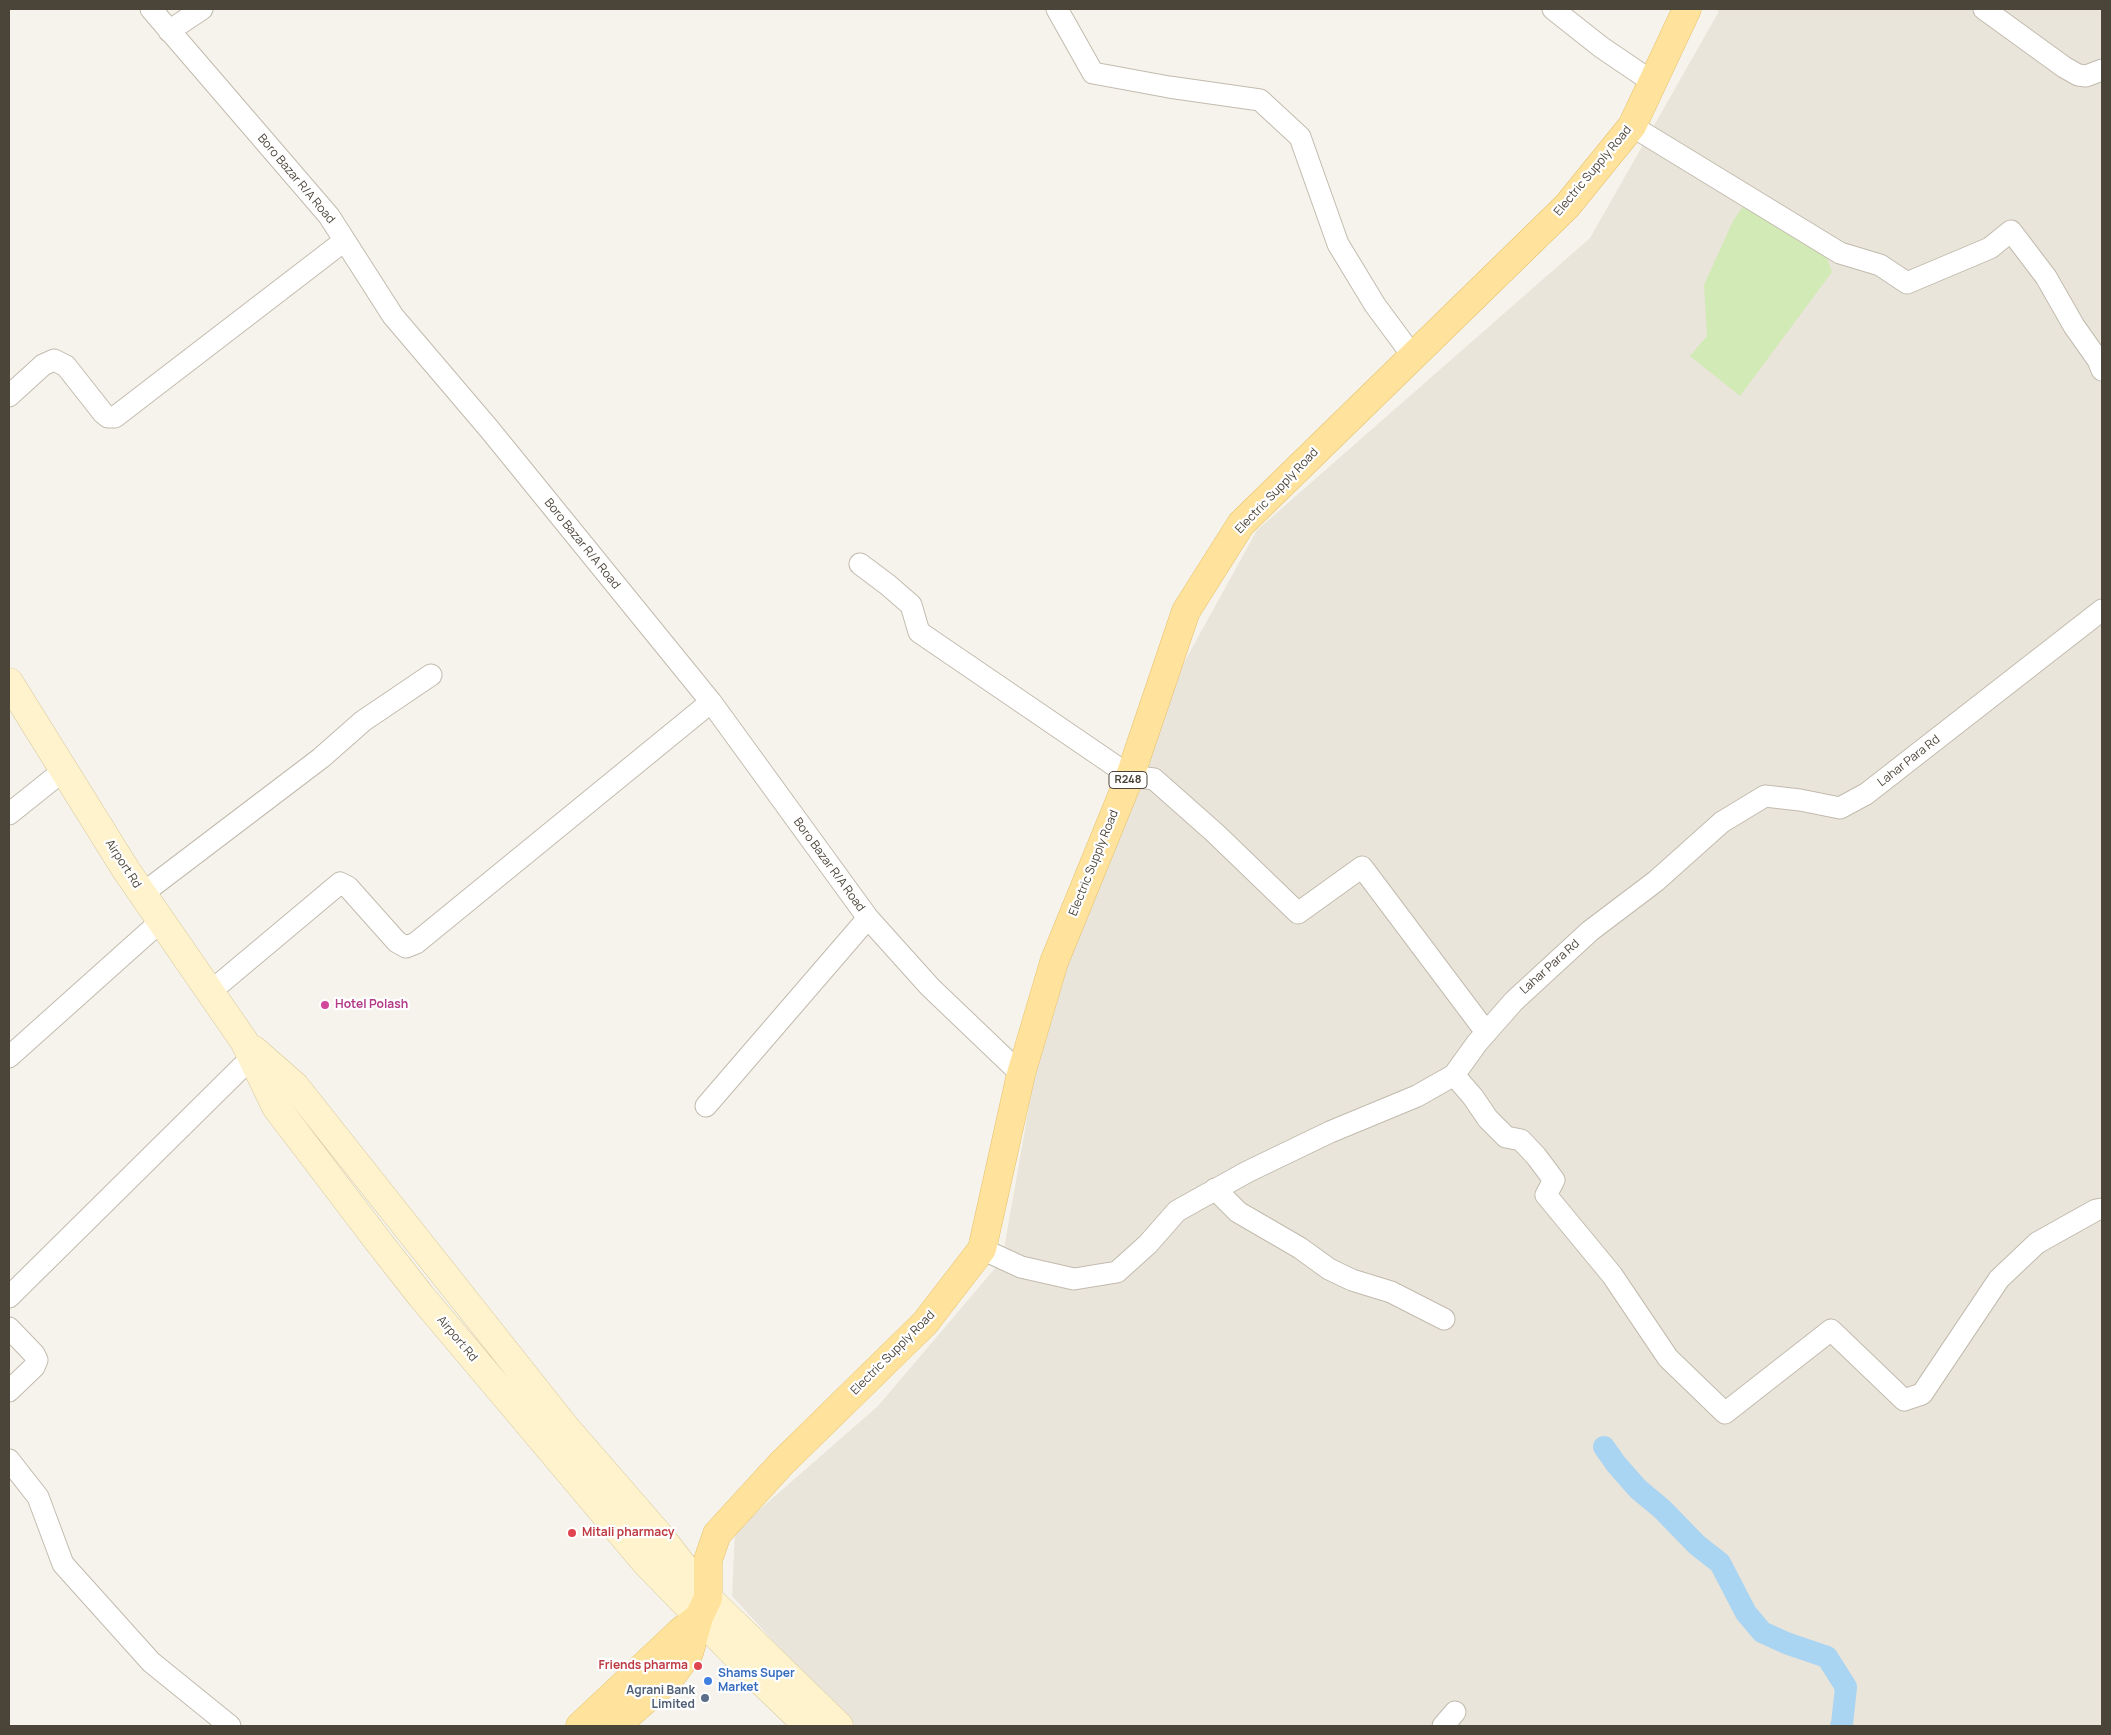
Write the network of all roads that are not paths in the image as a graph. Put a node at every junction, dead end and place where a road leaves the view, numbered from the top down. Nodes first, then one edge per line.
1 (151, 9) edge
2 (202, 9) edge
3 (1057, 9) edge
4 (1552, 9) edge
5 (1687, 9) edge
6 (1984, 9) edge
7 (170, 31) junction
8 (2102, 70) edge
9 (1654, 83) junction
10 (1632, 126) junction
11 (344, 241) junction
12 (1412, 355) junction
13 (2102, 370) edge
14 (9, 396) edge
15 (860, 564) dead end
16 (2102, 610) edge
17 (431, 675) dead end
18 (9, 682) edge
19 (711, 702) junction
20 (64, 770) junction
21 (1130, 776) junction
22 (9, 814) edge
23 (142, 894) junction
24 (868, 918) junction
25 (161, 921) junction
26 (210, 992) junction
27 (1486, 1032) junction
28 (248, 1049) junction
29 (9, 1057) edge
30 (1021, 1074) junction
31 (1454, 1075) junction
32 (706, 1106) dead end
33 (1215, 1189) junction
34 (2102, 1209) edge
35 (982, 1249) junction
36 (9, 1297) edge
37 (1444, 1319) dead end
38 (9, 1328) edge
39 (9, 1392) edge
40 (9, 1460) edge
41 (703, 1607) junction
42 (230, 1726) edge
43 (580, 1726) edge
44 (616, 1726) edge
45 (808, 1726) edge
46 (839, 1726) edge

1 - 7 street, Boro Bazar R/A Road
2 - 7 street
3 - 12 street
4 - 9 street
5 - 9 main road, Electric Supply Road / R248
6 - 8 street
7 - 11 street, Boro Bazar R/A Road
9 - 10 main road, Electric Supply Road / R248
10 - 12 main road, Electric Supply Road / R248
10 - 13 street
11 - 14 street
11 - 19 street, Boro Bazar R/A Road
12 - 21 main road, Electric Supply Road / R248
15 - 21 street
16 - 27 street, Lahar Para Rd
17 - 23 street
18 - 20 main road, Airport Rd
19 - 24 street, Boro Bazar R/A Road
19 - 26 street
20 - 22 street
20 - 23 main road, Airport Rd
21 - 27 street
21 - 30 main road, Electric Supply Road / R248
23 - 25 main road, Airport Rd
24 - 30 street, Boro Bazar R/A Road
24 - 32 street
25 - 26 main road, Airport Rd
25 - 29 street
26 - 28 main road, Airport Rd
27 - 31 street, Lahar Para Rd
28 - 36 street
28 - 41 main road, Airport Rd
30 - 35 main road, Electric Supply Road / R248
31 - 33 street, Lahar Para Rd
31 - 34 street
33 - 35 street, Lahar Para Rd
33 - 37 street
35 - 41 main road, Electric Supply Road / R248
38 - 39 street
40 - 42 street
41 - 43 main road
41 - 44 main road, Electric Supply Road
41 - 45 main road
41 - 46 main road

